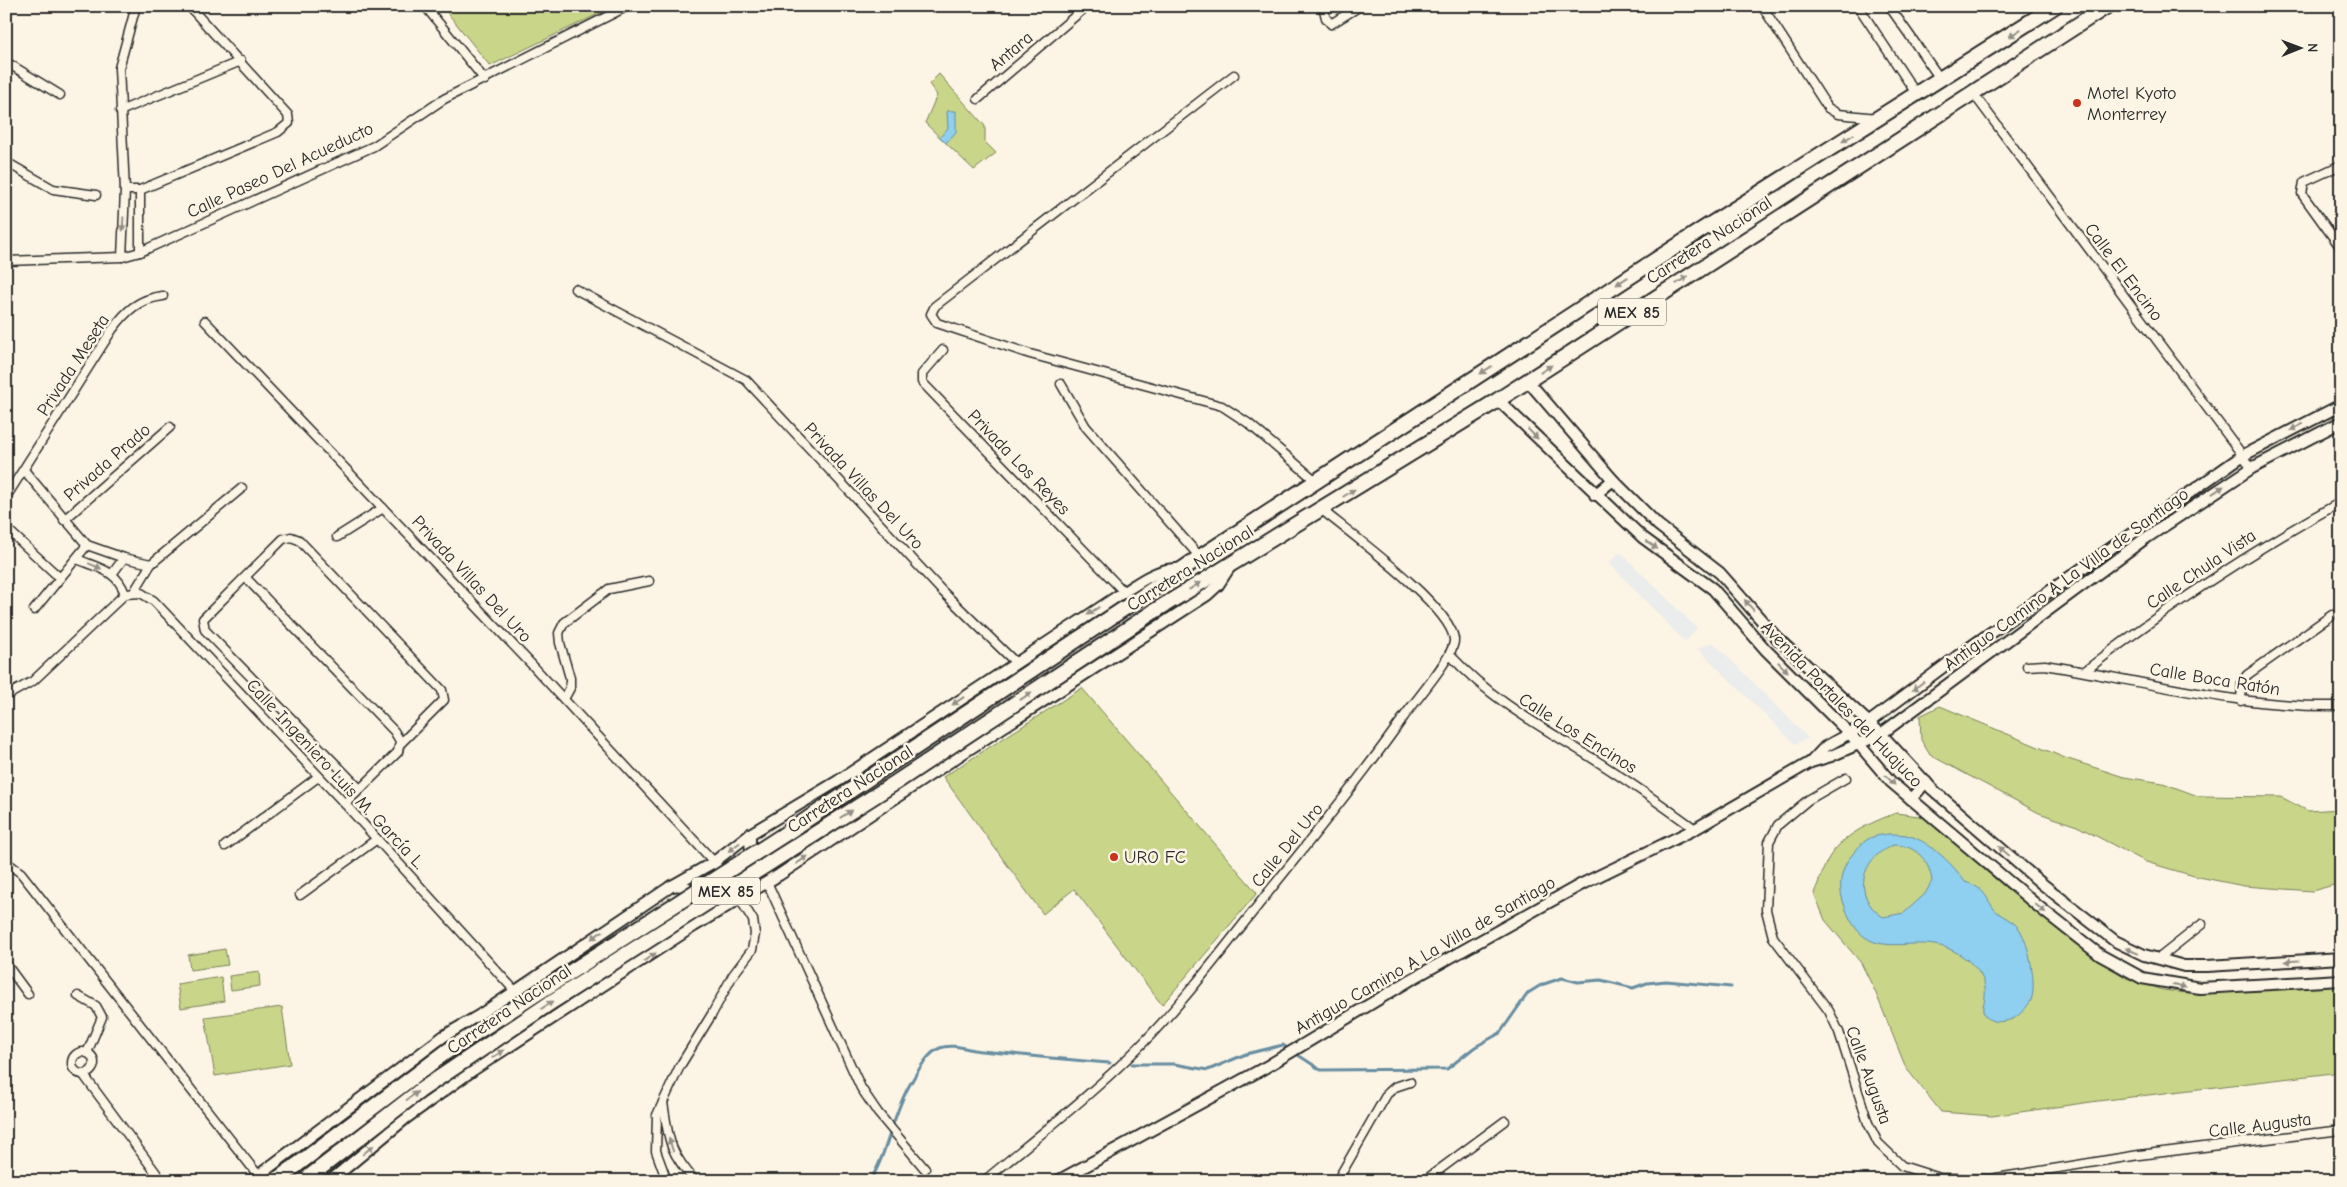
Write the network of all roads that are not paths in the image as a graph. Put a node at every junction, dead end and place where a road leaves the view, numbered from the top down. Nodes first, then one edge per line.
1 (136, 6) edge
2 (189, 6) edge
3 (425, 6) edge
4 (628, 6) edge
5 (1088, 6) edge
6 (1324, 6) edge
7 (1360, 6) edge
8 (1762, 6) edge
9 (1858, 6) edge
10 (1889, 6) edge
11 (2107, 6) edge
12 (2053, 7) edge
13 (241, 61) junction
14 (6, 62) edge
15 (1234, 75) dead end
16 (485, 80) junction
17 (1941, 80) junction
18 (1973, 93) junction
19 (60, 95) dead end
20 (1917, 95) junction
21 (978, 100) dead end
22 (120, 111) junction
23 (1879, 118) junction
24 (6, 162) edge
25 (2341, 165) edge
26 (125, 190) junction
27 (140, 190) junction
28 (96, 195) dead end
29 (2341, 248) edge
30 (140, 252) junction
31 (122, 257) junction
32 (6, 261) edge
33 (575, 289) dead end
34 (163, 296) dead end
35 (205, 320) dead end
36 (943, 350) dead end
37 (1528, 381) junction
38 (1061, 384) dead end
39 (1498, 400) junction
40 (2341, 405) edge
41 (2341, 422) edge
42 (170, 427) dead end
43 (2242, 456) junction
44 (2252, 468) junction
45 (24, 470) junction
46 (1613, 480) junction
47 (1316, 481) junction
48 (242, 488) dead end
49 (1595, 495) junction
50 (6, 497) edge
51 (2341, 502) edge
52 (383, 508) junction
53 (1322, 510) junction
54 (64, 520) junction
55 (6, 528) edge
56 (337, 537) dead end
57 (87, 545) junction
58 (1200, 556) junction
59 (124, 558) junction
60 (77, 559) junction
61 (151, 564) junction
62 (1232, 564) junction
63 (1183, 568) junction
64 (112, 574) junction
65 (60, 578) junction
66 (246, 578) junction
67 (649, 581) dead end
68 (134, 592) junction
69 (1124, 592) junction
70 (125, 594) junction
71 (34, 610) dead end
72 (2332, 615) dead end
73 (1451, 656) junction
74 (1015, 662) junction
75 (2027, 666) dead end
76 (2085, 671) junction
77 (6, 696) edge
78 (564, 699) junction
79 (2241, 701) junction
80 (2341, 706) edge
81 (1868, 723) junction
82 (1880, 734) junction
83 (1851, 735) junction
84 (400, 744) junction
85 (1857, 744) junction
86 (1811, 762) junction
87 (318, 777) junction
88 (1846, 778) dead end
89 (1926, 782) junction
90 (360, 789) junction
91 (1911, 799) junction
92 (345, 804) junction
93 (1695, 829) junction
94 (750, 834) junction
95 (377, 839) junction
96 (225, 846) dead end
97 (6, 862) edge
98 (714, 862) junction
99 (779, 875) junction
100 (767, 882) junction
101 (670, 887) junction
102 (300, 895) dead end
103 (741, 899) junction
104 (2202, 924) dead end
105 (694, 926) junction
106 (2341, 958) edge
107 (2158, 959) junction
108 (6, 964) edge
109 (2341, 980) edge
110 (515, 991) junction
111 (28, 994) dead end
112 (78, 996) dead end
113 (88, 1053) junction
114 (83, 1074) junction
115 (1410, 1082) dead end
116 (663, 1102) junction
117 (1505, 1121) dead end
118 (2341, 1130) edge
119 (925, 1169) dead end
120 (994, 1173) junction
121 (254, 1178) edge
122 (305, 1180) edge
123 (1991, 1180) edge
124 (162, 1181) edge
125 (275, 1181) edge
126 (330, 1181) edge
127 (667, 1181) edge
128 (695, 1181) edge
129 (984, 1181) edge
130 (998, 1181) edge
131 (1058, 1181) edge
132 (1337, 1181) edge
133 (1424, 1181) edge

1 - 22 street
2 - 13 street
3 - 16 street
4 - 16 street, Calle Paseo Del Acueducto
5 - 21 street, Antara
6 - 7 street
8 - 23 street
9 - 20 street
10 - 17 street
11 - 18 highway, Carretera Nacional / MEX 85
12 -> 17 highway, Carretera Nacional / MEX 85
13 - 22 street
13 - 27 street
14 - 19 street
15 - 47 street
16 - 30 street, Calle Paseo Del Acueducto
17 - 20 highway, Carretera Nacional / MEX 85
37 -> 18 highway, Carretera Nacional / MEX 85
18 - 43 street, Calle El Encino
20 - 23 highway, Carretera Nacional / MEX 85
22 - 26 street
23 -> 47 highway, Carretera Nacional / MEX 85
24 - 28 street
25 - 29 street
26 - 27 street
26 -> 31 street
27 - 30 street
30 - 31 street, Calle Paseo Del Acueducto
31 - 32 street, Calle Paseo Del Acueducto
33 - 74 street, Privada Villas Del Uro
34 - 45 street, Privada Meseta
35 - 52 street, Privada Villas Del Uro
36 - 69 street, Privada Los Reyes
37 - 39 highway, Carretera Nacional / MEX 85
37 - 46 street, Avenida Portales del Huajuco
38 - 58 street
39 -> 49 street, Avenida Portales del Huajuco
53 -> 39 highway, Carretera Nacional / MEX 85
40 -> 43 street, Antiguo Camino A La Villa de Santiago
41 - 44 street, Antiguo Camino A La Villa de Santiago
42 - 54 street, Privada Prado
43 - 44 street, Calle El Encino
43 -> 81 street, Antiguo Camino A La Villa de Santiago
82 -> 44 street, Antiguo Camino A La Villa de Santiago
45 - 50 street, Privada Meseta
45 - 54 street
46 - 49 street
81 -> 46 street, Avenida Portales del Huajuco
47 - 58 highway, Carretera Nacional / MEX 85
48 - 61 street
49 -> 83 street, Avenida Portales del Huajuco
51 - 76 street, Calle Chula Vista
52 - 56 street
52 - 78 street, Privada Villas Del Uro
53 - 62 highway, Carretera Nacional / MEX 85
53 - 73 street
54 - 57 street
55 - 65 street
57 - 59 street
57 - 60 street
58 - 63 highway, Carretera Nacional / MEX 85
59 - 61 street
59 - 64 street
60 -> 64 street
60 - 65 street
61 - 68 street
99 -> 62 street, MEX 85
122 -> 62 highway, Carretera Nacional / MEX 85, bridge
63 - 69 street, MEX 85
63 - 125 highway, Carretera Nacional / MEX 85, bridge
64 - 70 street
65 - 71 street
66 - 84 street
66 - 84 street
66 - 90 street
67 - 78 street
68 - 70 street
68 - 87 street, Calle Ingeniero Luis M. García L.
69 -> 74 street, MEX 85
70 - 77 street
72 - 79 street
73 - 93 street, Calle Los Encinos
73 - 120 street, Calle Del Uro
74 -> 94 street, MEX 85
75 - 76 street, Calle Boca Ratón
76 - 79 street, Calle Boca Ratón
78 - 98 street, Privada Villas Del Uro
79 - 80 street, Calle Boca Ratón
81 - 82 street, Avenida Portales del Huajuco
81 - 83 street, Antiguo Camino A La Villa de Santiago
82 - 85 street, Antiguo Camino A La Villa de Santiago
82 - 89 street, Avenida Portales del Huajuco
83 - 85 street, Avenida Portales del Huajuco
83 - 86 street, Antiguo Camino A La Villa de Santiago
84 - 90 street
85 - 86 street, Antiguo Camino A La Villa de Santiago
85 -> 91 street, Avenida Portales del Huajuco
86 - 93 street, Antiguo Camino A La Villa de Santiago
87 - 92 street, Calle Ingeniero Luis M. García L.
87 - 96 street
88 - 123 street, Calle Augusta
89 - 91 street
107 -> 89 street, Avenida Portales del Huajuco
90 - 92 street
91 -> 109 street, Avenida Portales del Huajuco
92 - 95 street, Calle Ingeniero Luis M. García L.
93 - 131 street, Antiguo Camino A La Villa de Santiago
94 -> 98 street, MEX 85
94 - 99 street, MEX 85
95 - 102 street
95 - 110 street, Calle Ingeniero Luis M. García L.
97 - 121 street
98 - 101 street, MEX 85
98 - 103 street, MEX 85
99 - 100 street, MEX 85
100 - 103 street, MEX 85
100 - 119 street
101 - 105 street, MEX 85
101 -> 110 street, MEX 85
103 - 105 street, MEX 85
103 - 116 street
104 - 107 street
126 -> 105 street, MEX 85
106 -> 107 street, Avenida Portales del Huajuco
108 - 111 street
110 - 121 street, MEX 85
112 - 113 street
113 - 114 street
113 - 114 street
114 - 124 street
115 - 132 street
116 - 127 street
128 -> 116 street
117 - 133 street
118 - 123 street, Calle Augusta
120 - 129 street, Calle Del Uro
120 - 130 street

